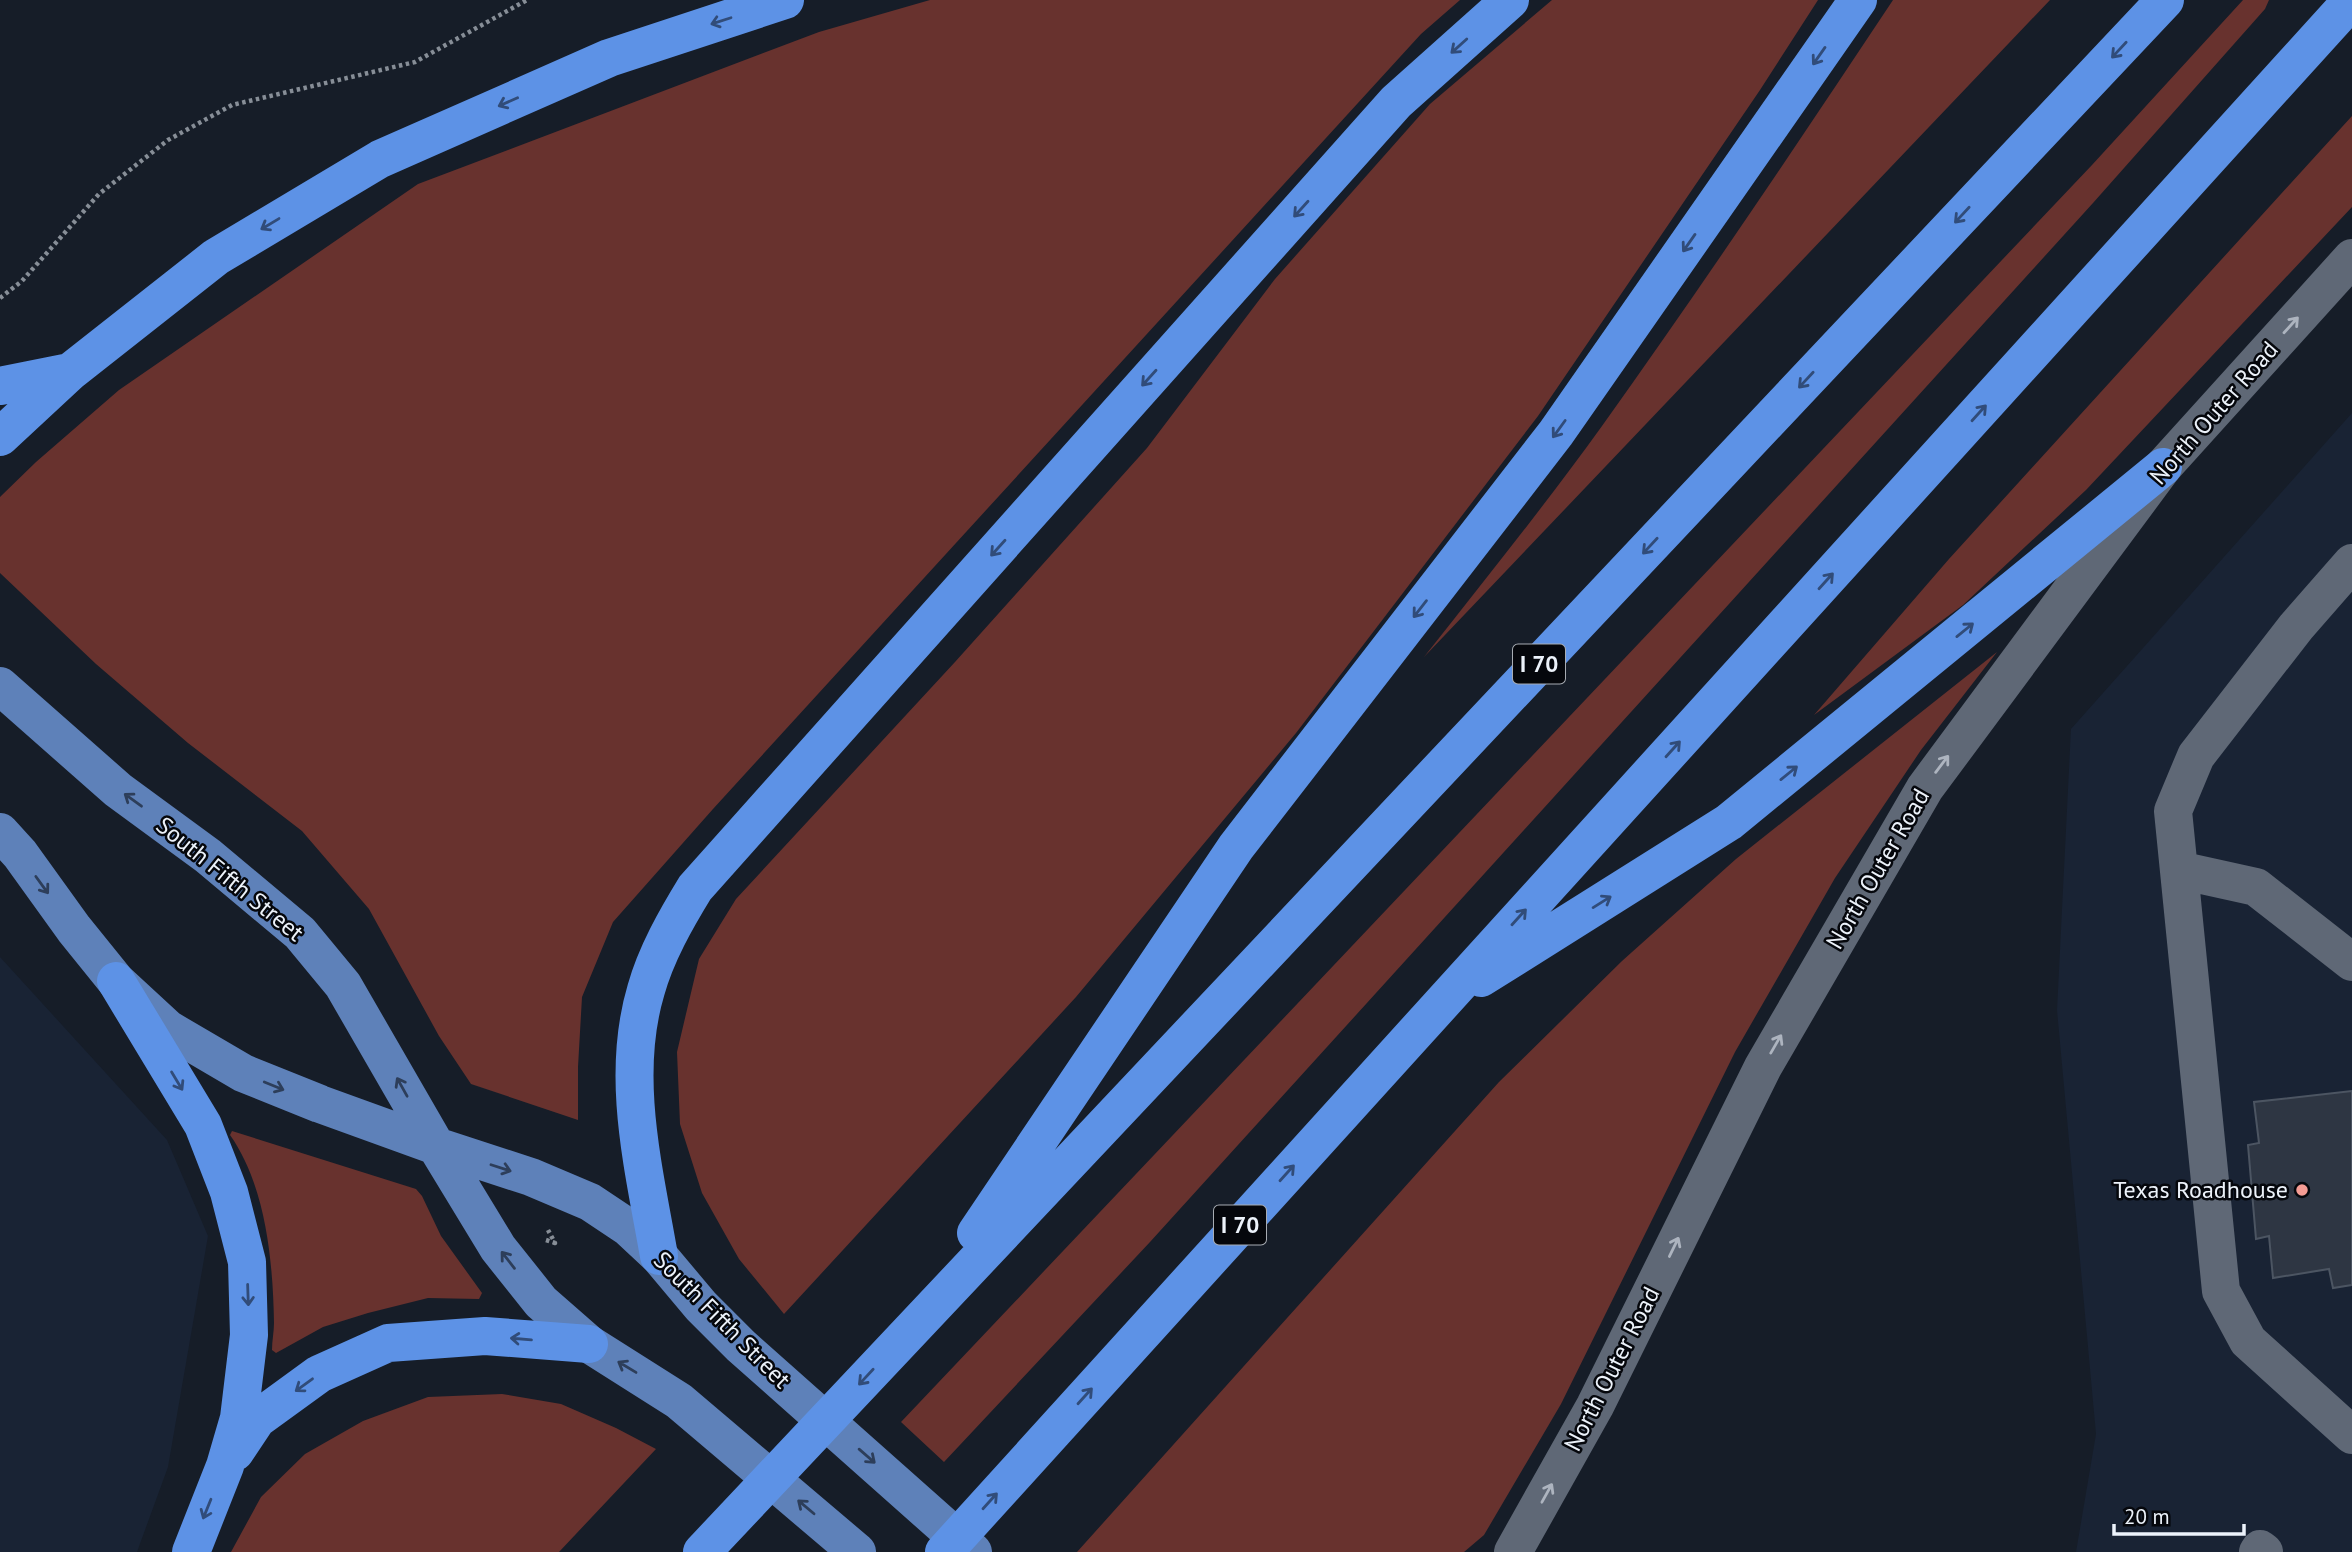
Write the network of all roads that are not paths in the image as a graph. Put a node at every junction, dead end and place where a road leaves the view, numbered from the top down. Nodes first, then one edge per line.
1 (785, 0) edge
2 (1510, 0) edge
3 (1858, 0) edge
4 (2165, 0) edge
5 (2352, 0) edge
6 (2352, 258) edge
7 (70, 372) junction
8 (0, 386) edge
9 (0, 437) edge
10 (2163, 467) junction
11 (2352, 562) edge
12 (0, 686) edge
13 (0, 832) edge
14 (2179, 870) junction
15 (2352, 962) edge
16 (116, 981) junction
17 (1440, 1004) junction
18 (436, 1146) junction
19 (659, 1256) junction
20 (912, 1327) junction
21 (589, 1344) junction
22 (2352, 1435) edge
23 (225, 1466) junction
24 (191, 1552) edge
25 (702, 1552) edge
26 (857, 1552) edge
27 (944, 1552) edge
28 (973, 1552) edge
29 (1513, 1552) edge
30 (2259, 1552) edge
31 (2264, 1552) edge

1 -> 7 highway
2 -> 19 highway
3 -> 20 highway
4 -> 20 highway, I 70
17 -> 5 highway, I 70
10 -> 6 street, North Outer Road
7 - 8 highway
7 - 9 highway
17 -> 10 highway
29 -> 10 street, North Outer Road
11 - 14 street
18 -> 12 main road, South Fifth Street
13 -> 16 main road, South Fifth Street
14 - 15 street
14 - 22 street
16 -> 18 main road, South Fifth Street
16 -> 23 highway
27 -> 17 highway, I 70
18 -> 19 main road, South Fifth Street
21 -> 18 main road, South Fifth Street
19 -> 28 main road, South Fifth Street
20 -> 25 highway, I 70
21 -> 23 highway
26 -> 21 main road, South Fifth Street
23 -> 24 highway
30 - 31 street

